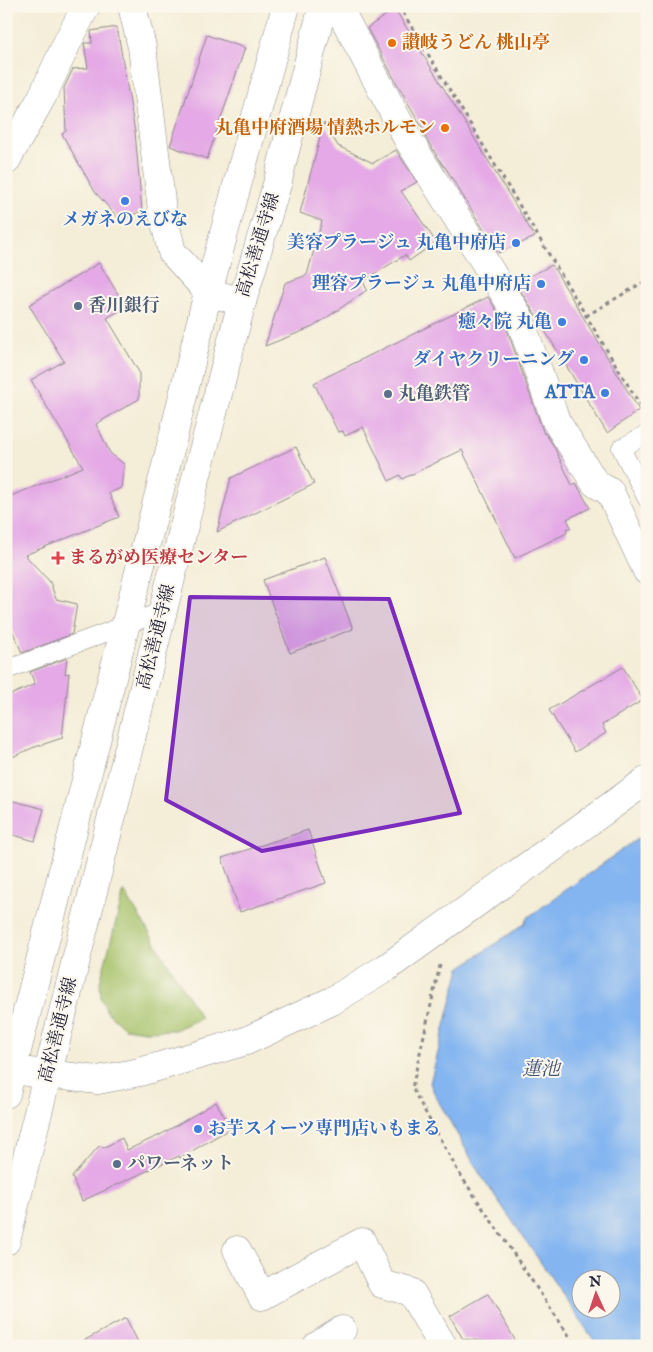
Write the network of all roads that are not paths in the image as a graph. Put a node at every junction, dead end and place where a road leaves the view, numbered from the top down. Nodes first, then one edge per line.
1 (86, 6) edge
2 (132, 6) edge
3 (286, 6) edge
4 (323, 6) edge
5 (331, 6) edge
6 (6, 161) edge
7 (208, 292) junction
8 (242, 302) junction
9 (647, 434) edge
10 (647, 499) edge
11 (647, 571) edge
12 (163, 611) junction
13 (125, 626) junction
14 (6, 670) edge
15 (647, 780) edge
16 (48, 1075) junction
17 (9, 1082) edge
18 (6, 1240) edge
19 (237, 1250) dead end
20 (342, 1330) dead end
21 (317, 1346) edge
22 (443, 1346) edge

1 - 6 main road
2 - 7 main road
3 - 7 main road, 高松善通寺線
4 - 8 main road, 高松善通寺線
5 - 11 main road
7 - 8 main road
7 - 13 main road, 高松善通寺線
8 - 12 main road, 高松善通寺線
9 - 10 lane
12 - 13 lane
12 - 16 main road, 高松善通寺線
13 - 14 lane
13 - 17 main road, 高松善通寺線
15 - 16 main road
16 - 17 main road
16 - 18 main road, 高松善通寺線
19 - 22 main road
20 - 21 main road

